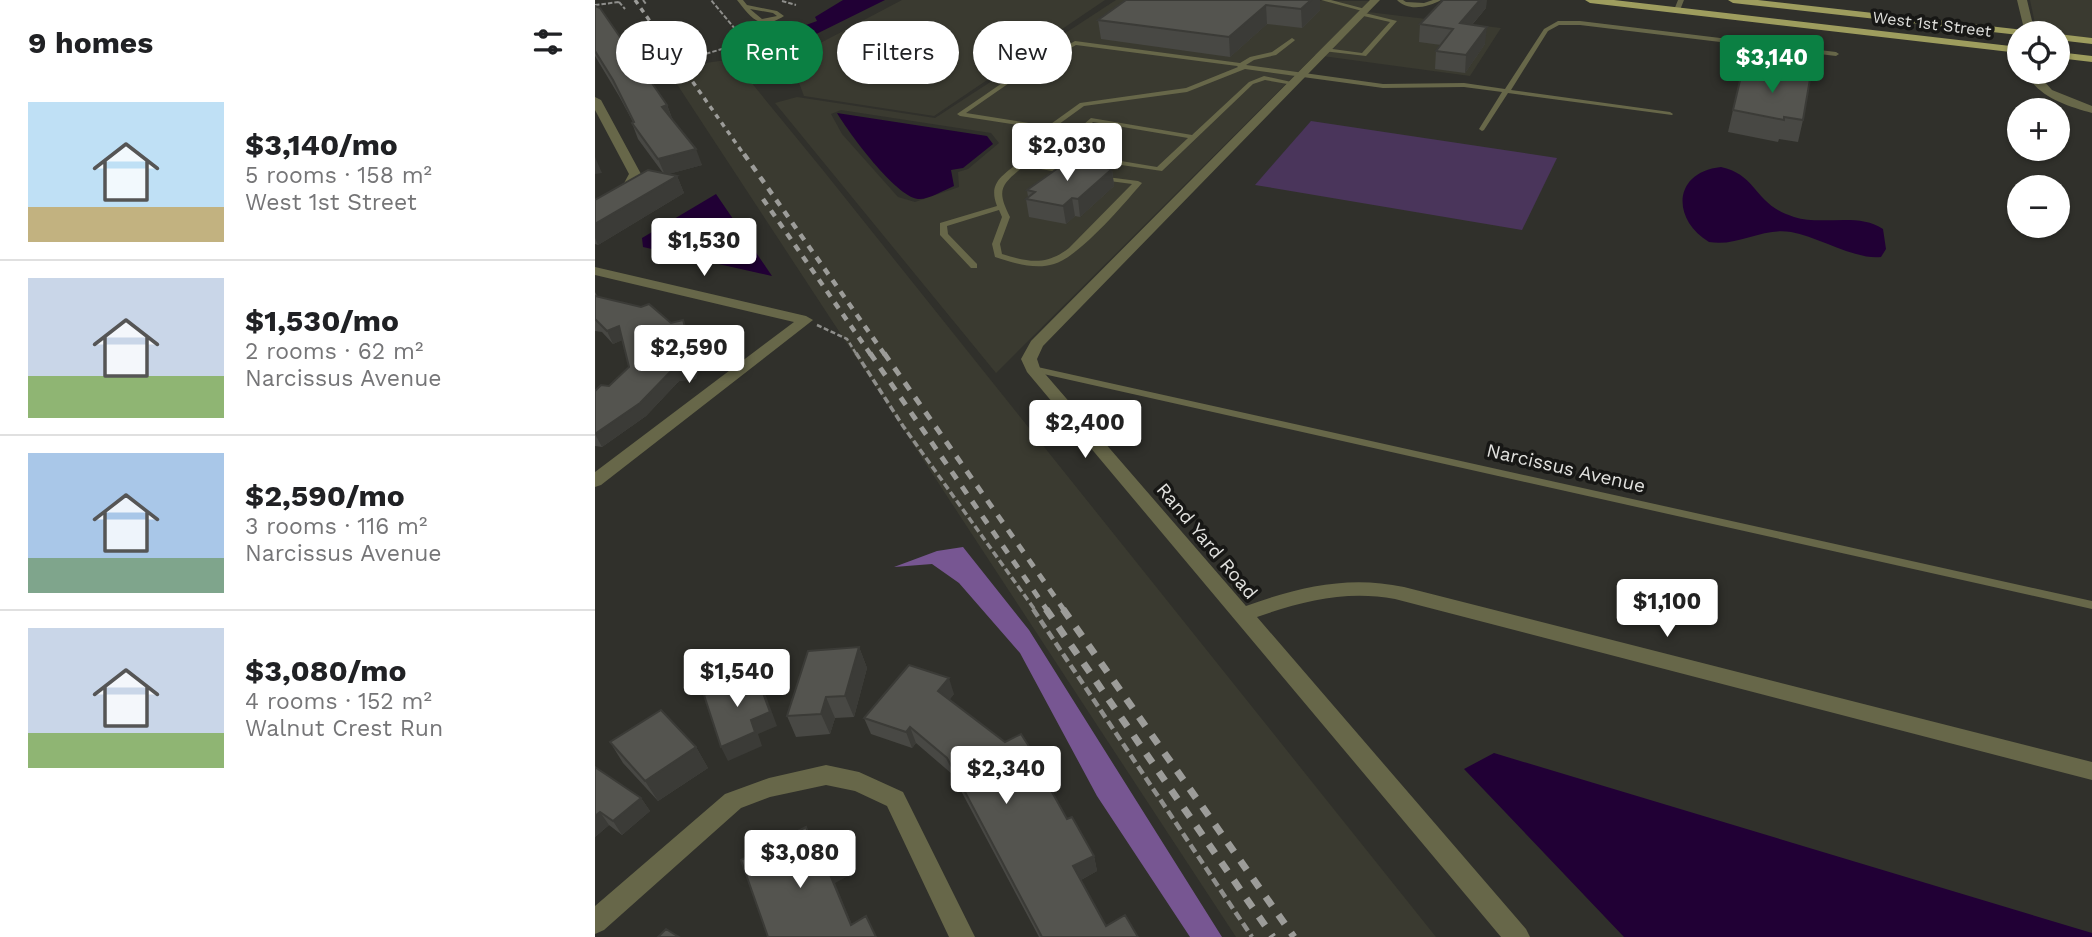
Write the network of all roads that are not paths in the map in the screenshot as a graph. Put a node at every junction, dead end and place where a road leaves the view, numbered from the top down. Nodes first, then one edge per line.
1 (740, 0) edge
2 (1324, 0) edge
3 (1400, 0) edge
4 (1438, 0) edge
5 (1590, 0) edge
6 (1733, 0) edge
7 (2022, 0) edge
8 (1679, 5) edge
9 (746, 7) junction
10 (1367, 8) edge
11 (2027, 21) edge
12 (2007, 31) edge
13 (2070, 38) edge
14 (1292, 40) dead end
15 (2092, 41) edge
16 (2007, 48) edge
17 (1325, 50) junction
18 (1836, 54) dead end
19 (2070, 56) edge
20 (2092, 59) edge
21 (1241, 66) junction
22 (1297, 78) junction
23 (2038, 84) edge
24 (1506, 91) junction
25 (595, 100) edge
26 (2092, 110) edge
27 (1670, 114) dead end
28 (1048, 128) junction
29 (1482, 129) dead end
30 (1194, 136) junction
31 (1022, 164) junction
32 (1084, 175) edge
33 (1098, 177) edge
34 (598, 204) edge
35 (1001, 207) junction
36 (974, 266) dead end
37 (595, 271) edge
38 (1033, 369) junction
39 (595, 481) edge
40 (2092, 606) edge
41 (1242, 615) junction
42 (2092, 771) edge
43 (595, 922) edge
44 (962, 937) edge
45 (1517, 937) edge

1 - 9 lane
2 - 10 lane
3 - 4 lane
5 - 8 main road, West 1st Street
6 - 12 main road, West 1st Street
7 - 11 street
8 - 16 main road, West 1st Street
9 - 9 lane
10 - 17 street
10 - 17 lane
13 - 15 main road
14 - 21 lane
17 - 22 street
18 - 24 lane
19 - 20 main road
21 - 22 lane
21 - 28 lane
21 - 28 lane
22 - 24 lane
22 - 30 lane
22 - 38 street
23 - 26 street
24 - 27 lane
24 - 29 lane
25 - 34 street
28 - 31 lane
30 - 30 lane
31 - 32 lane
31 - 35 lane
33 - 35 lane
35 - 36 lane
37 - 39 street
38 - 40 lane, Narcissus Avenue
38 - 41 street, Rand Yard Road
41 - 42 street
41 - 45 street, Rand Yard Road
43 - 44 street

